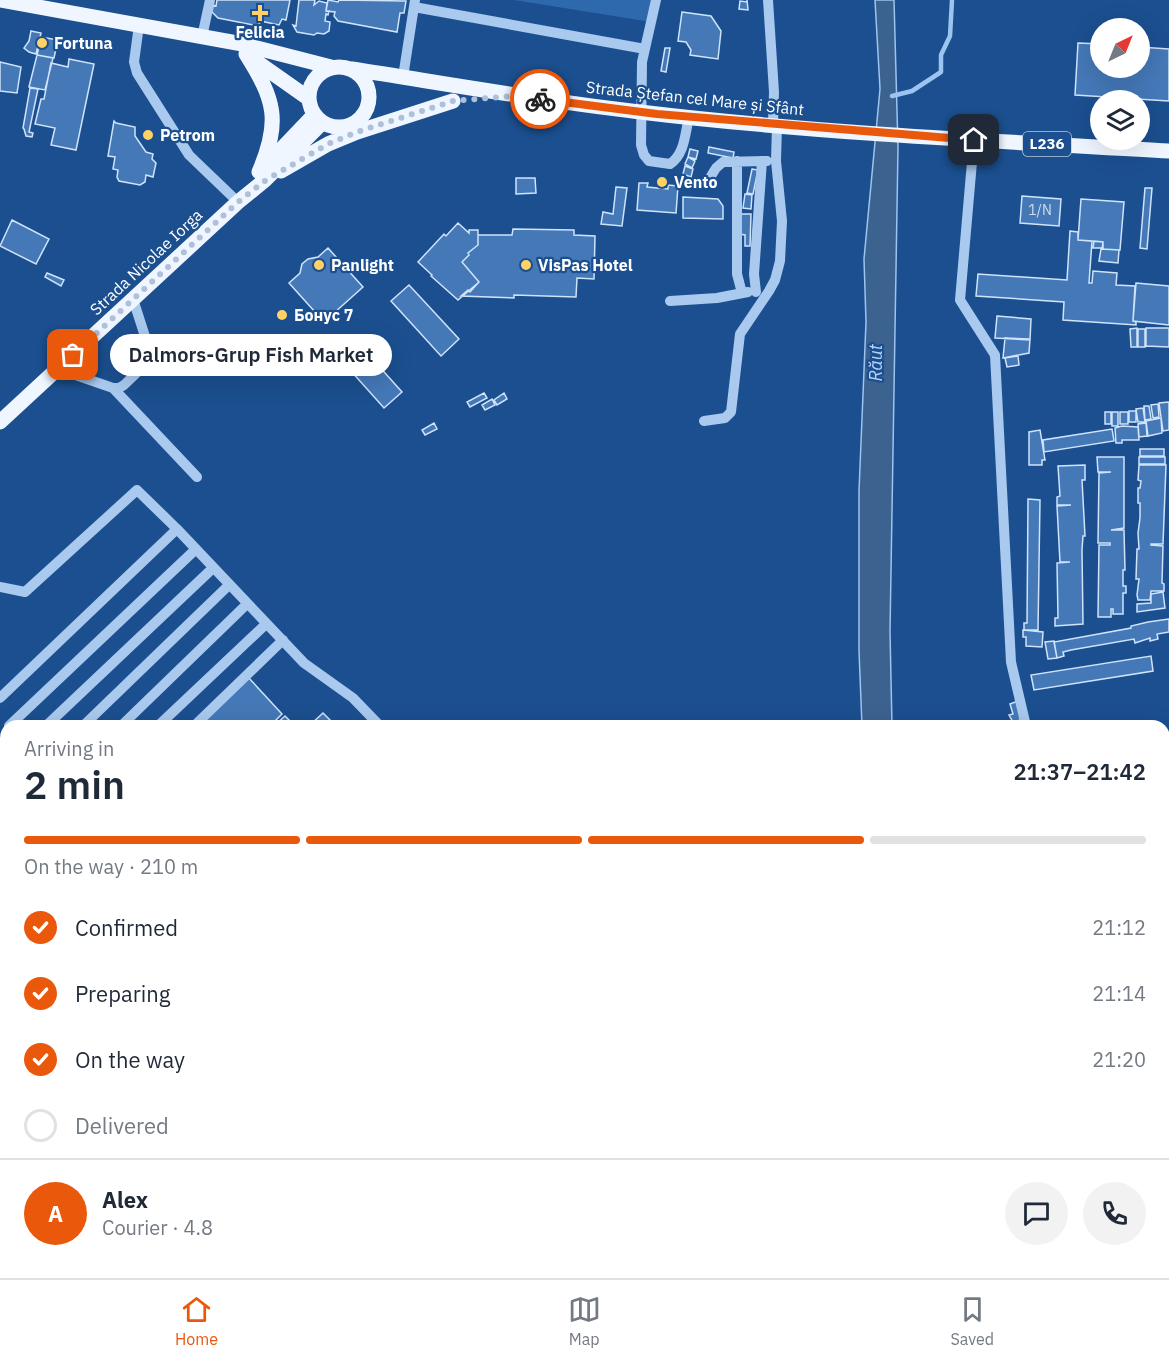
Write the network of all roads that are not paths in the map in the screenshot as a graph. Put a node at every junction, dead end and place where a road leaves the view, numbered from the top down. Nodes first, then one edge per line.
1 (0, 0) edge
2 (210, 0) edge
3 (656, 0) edge
4 (768, 0) edge
5 (414, 3) edge
6 (139, 25) junction
7 (202, 37) junction
8 (242, 49) junction
9 (645, 49) junction
10 (331, 67) junction
11 (352, 69) junction
12 (403, 77) junction
13 (513, 96) junction
14 (309, 98) junction
15 (453, 101) junction
16 (641, 112) junction
17 (689, 117) junction
18 (318, 119) junction
19 (360, 120) junction
20 (775, 124) junction
21 (974, 140) junction
22 (1169, 151) edge
23 (737, 161) junction
24 (762, 161) junction
25 (776, 161) junction
26 (262, 176) junction
27 (708, 181) dead end
28 (238, 202) junction
29 (769, 291) junction
30 (756, 292) junction
31 (742, 293) junction
32 (133, 299) junction
33 (670, 301) dead end
34 (58, 369) junction
35 (113, 388) junction
36 (704, 421) dead end
37 (0, 422) edge
38 (197, 477) dead end
39 (177, 529) junction
40 (196, 549) junction
41 (213, 568) junction
42 (229, 585) junction
43 (0, 587) edge
44 (247, 604) junction
45 (266, 624) junction
46 (283, 640) junction
47 (0, 698) edge
48 (15, 720) edge
49 (52, 720) edge
50 (89, 720) edge
51 (127, 720) edge
52 (164, 720) edge
53 (200, 720) edge
54 (374, 720) edge
55 (1025, 720) edge

1 - 6 main road
2 - 7 street
3 - 9 street
4 - 20 street
5 - 9 street
5 - 12 street
6 - 7 main road
6 - 28 street
7 - 8 main road
8 - 10 main road
8 - 14 main road
8 - 26 main road
9 - 16 street
10 - 11 main road
10 - 14 main road
11 - 12 main road, Strada Ștefan cel Mare și Sfânt
11 - 19 main road
12 - 13 main road, Strada Ștefan cel Mare și Sfânt
13 - 15 main road
13 - 16 main road, Strada Ștefan cel Mare și Sfânt
14 - 18 main road
15 - 19 main road
15 - 26 main road
16 - 17 main road, Strada Ștefan cel Mare și Sfânt
16 - 17 street
17 - 20 main road, Strada Ștefan cel Mare și Sfânt
18 - 19 main road
18 - 26 main road, Strada Nicolae Iorga
20 - 21 main road, Strada Ștefan cel Mare și Sfânt / L236
20 - 25 street
21 - 22 main road, L236
21 - 55 street
23 - 24 street
23 - 27 street
23 - 31 street
24 - 25 street
24 - 30 street
25 - 29 street
26 - 28 main road, Strada Nicolae Iorga
28 - 32 main road, Strada Nicolae Iorga
29 - 30 street
29 - 36 street
30 - 31 street
31 - 33 street
32 - 34 main road, Strada Nicolae Iorga
32 - 35 street
34 - 35 street
34 - 37 main road, Strada Nicolae Iorga
35 - 38 street
39 - 40 street
39 - 43 street
39 - 47 street
40 - 41 street
40 - 48 street
41 - 42 street
41 - 49 street
42 - 44 street
42 - 50 street
44 - 45 street
44 - 51 street
45 - 46 street
45 - 52 street
46 - 53 street
46 - 54 street

